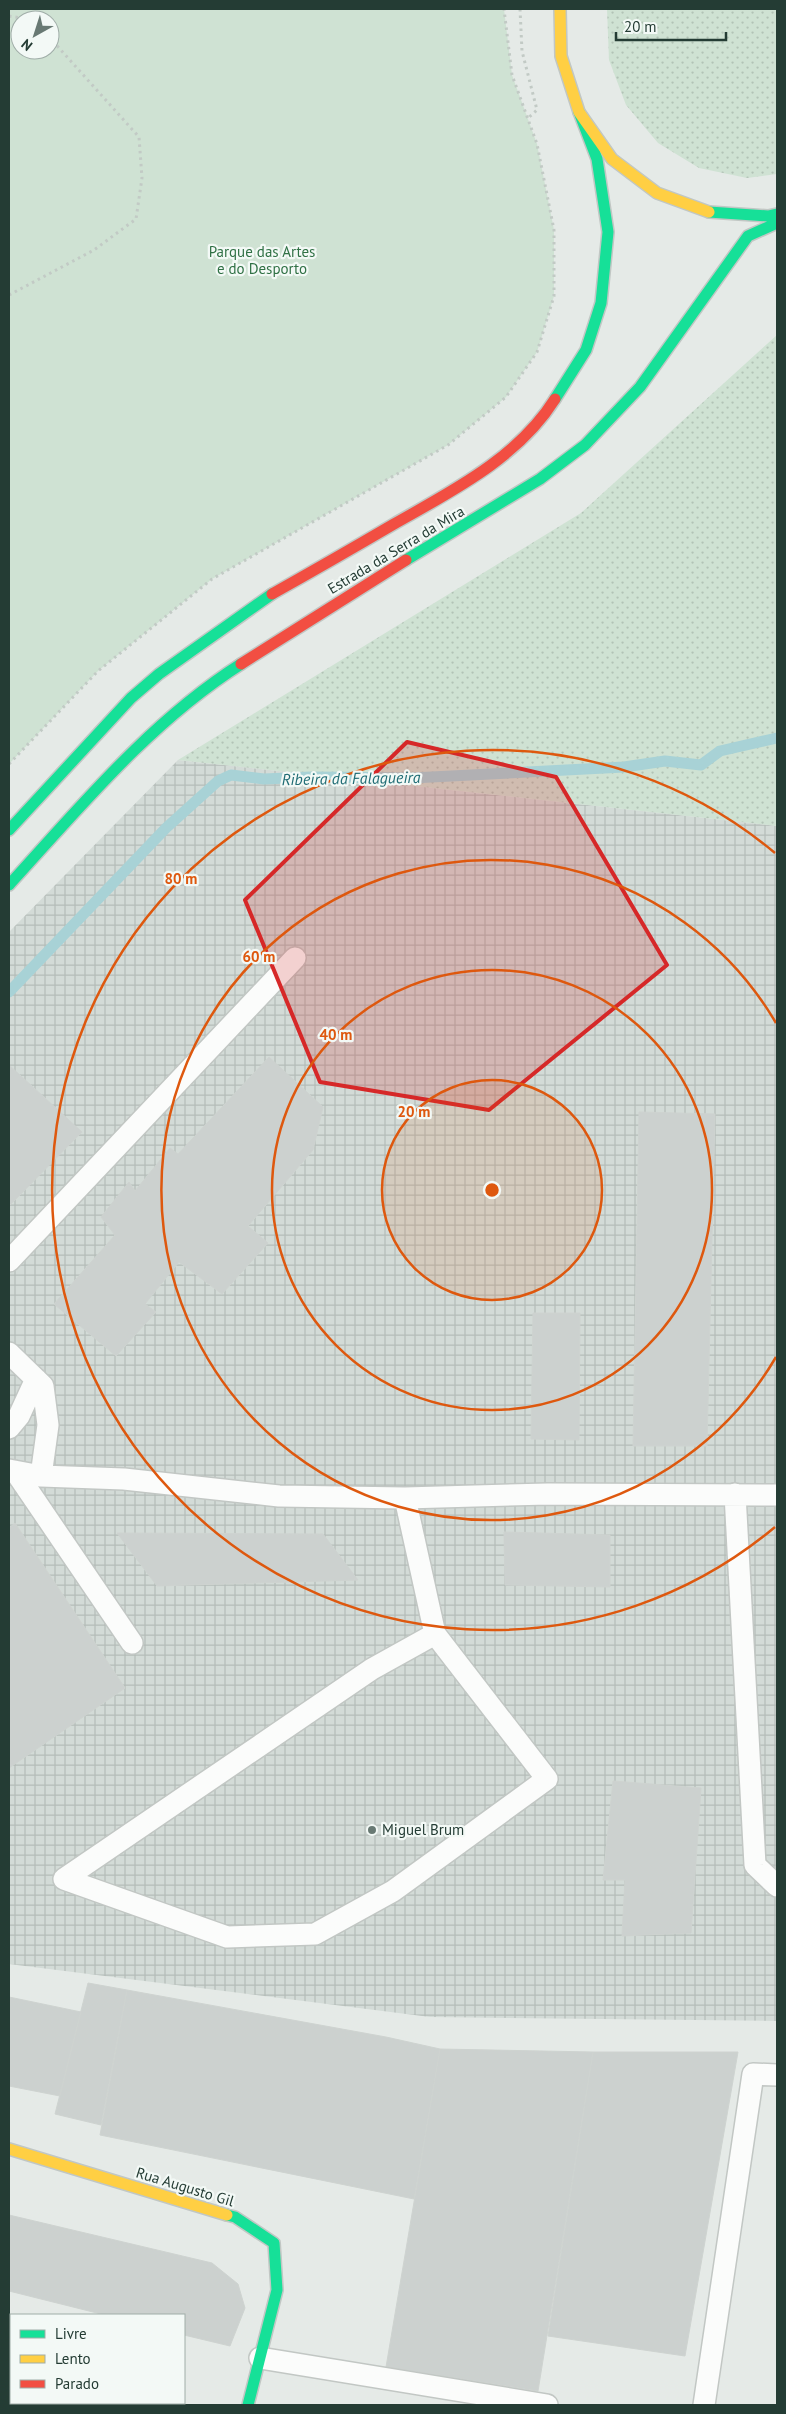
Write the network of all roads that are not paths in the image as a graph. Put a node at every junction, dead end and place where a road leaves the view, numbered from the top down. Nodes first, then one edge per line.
1 (560, 9) edge
2 (579, 112) junction
3 (777, 214) edge
4 (777, 223) edge
5 (9, 830) edge
6 (9, 886) edge
7 (295, 958) dead end
8 (9, 1261) edge
9 (9, 1353) edge
10 (36, 1379) junction
11 (9, 1428) edge
12 (12, 1470) edge
13 (41, 1476) junction
14 (735, 1494) junction
15 (777, 1495) edge
16 (405, 1498) junction
17 (435, 1634) junction
18 (132, 1643) dead end
19 (777, 1886) edge
20 (777, 2075) edge
21 (9, 2149) edge
22 (260, 2358) junction
23 (248, 2405) edge
24 (546, 2405) edge
25 (704, 2405) edge

1 - 2 street
2 - 3 street
2 - 5 street, Estrada da Serra da Mira
4 - 6 street, Estrada da Serra da Mira
7 - 8 lane
9 - 10 lane
10 - 11 lane
10 - 13 lane
12 - 13 lane
12 - 18 lane
13 - 16 lane
14 - 15 lane
14 - 16 lane
14 - 19 lane
16 - 17 lane
17 - 17 lane
20 - 25 lane
21 - 22 street, Rua Augusto Gil
22 - 23 street, Rua Augusto Gil
22 - 24 lane

